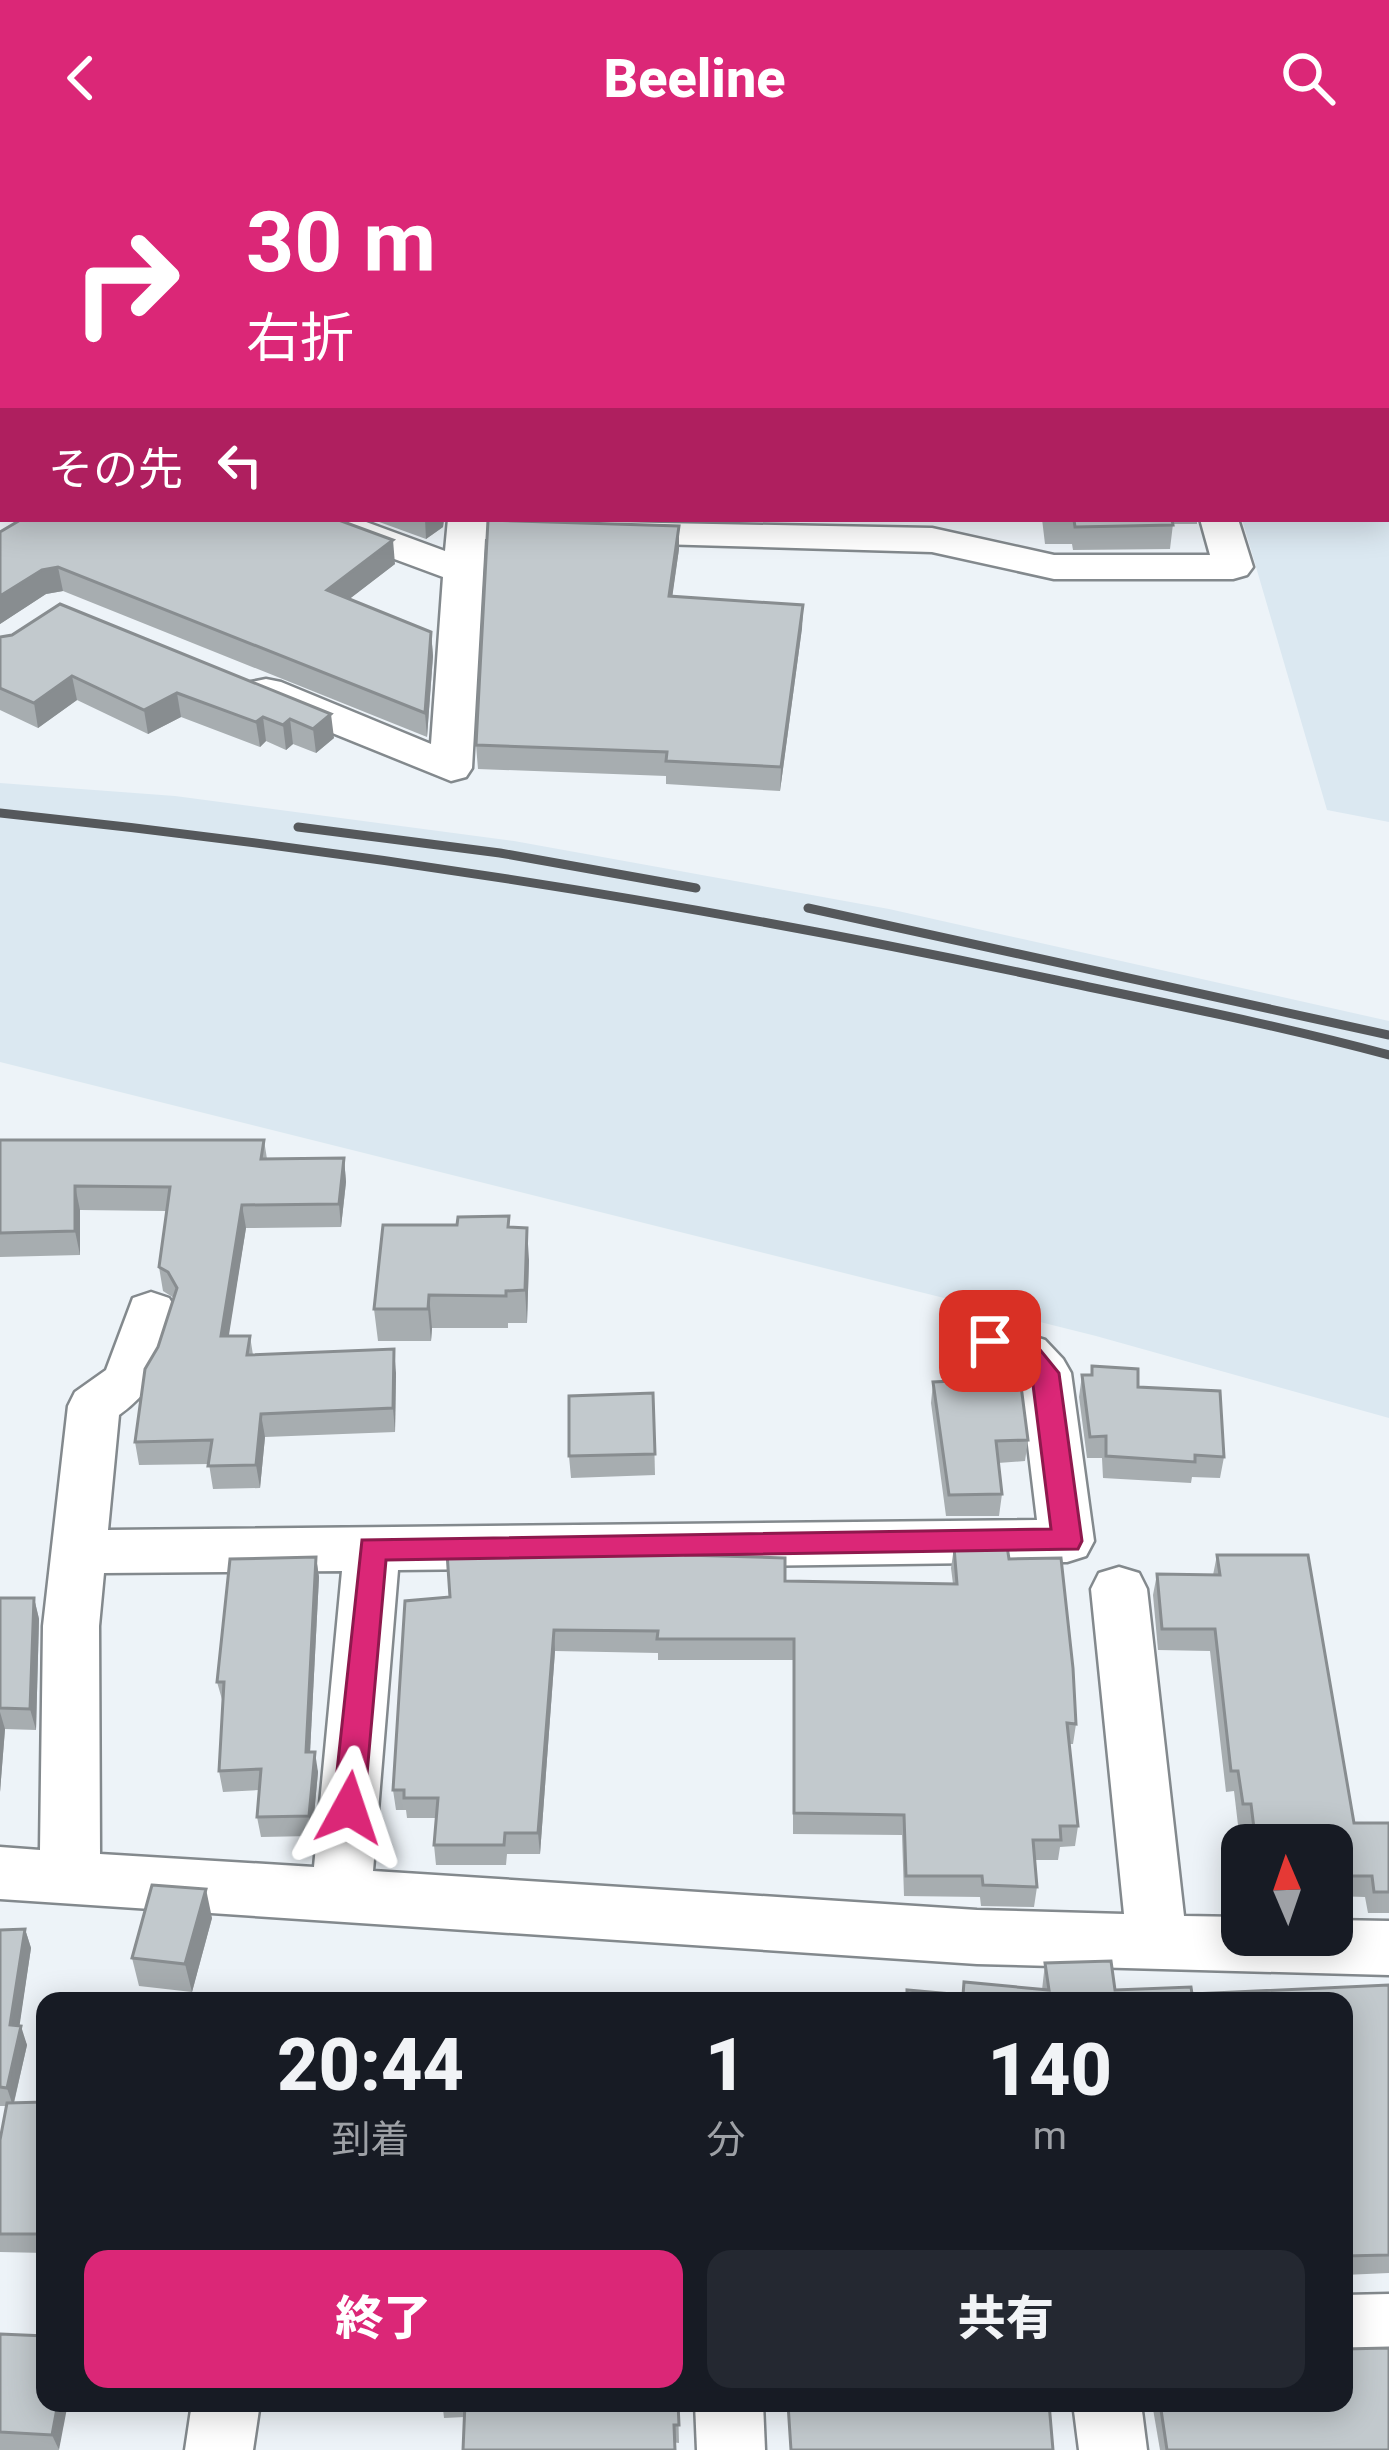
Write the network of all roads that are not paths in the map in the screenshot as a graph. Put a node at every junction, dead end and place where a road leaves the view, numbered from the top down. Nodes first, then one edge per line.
1 (330, 522) edge
2 (1220, 522) edge
3 (466, 523) edge
4 (463, 572) junction
5 (234, 678) edge
6 (151, 1311) dead end
7 (990, 1341) dead end
8 (372, 1549) junction
9 (78, 1552) junction
10 (1119, 1589) dead end
11 (0, 1874) edge
12 (70, 1875) junction
13 (341, 1895) junction
14 (1157, 1942) junction
15 (1389, 1948) edge
16 (1389, 2326) edge
17 (1353, 2327) edge
18 (225, 2412) edge
19 (729, 2412) edge
20 (1108, 2412) edge
21 (219, 2450) edge
22 (730, 2450) edge
23 (1113, 2450) edge

1 - 4 street
2 - 3 street
3 - 4 street
4 - 5 street
6 - 9 street
7 - 8 street
8 - 9 street
8 - 13 street
9 - 12 street
10 - 14 street
11 - 12 street
12 - 13 street
13 - 14 street
14 - 15 street
16 - 17 street
18 - 21 street
19 - 22 street
20 - 23 street

